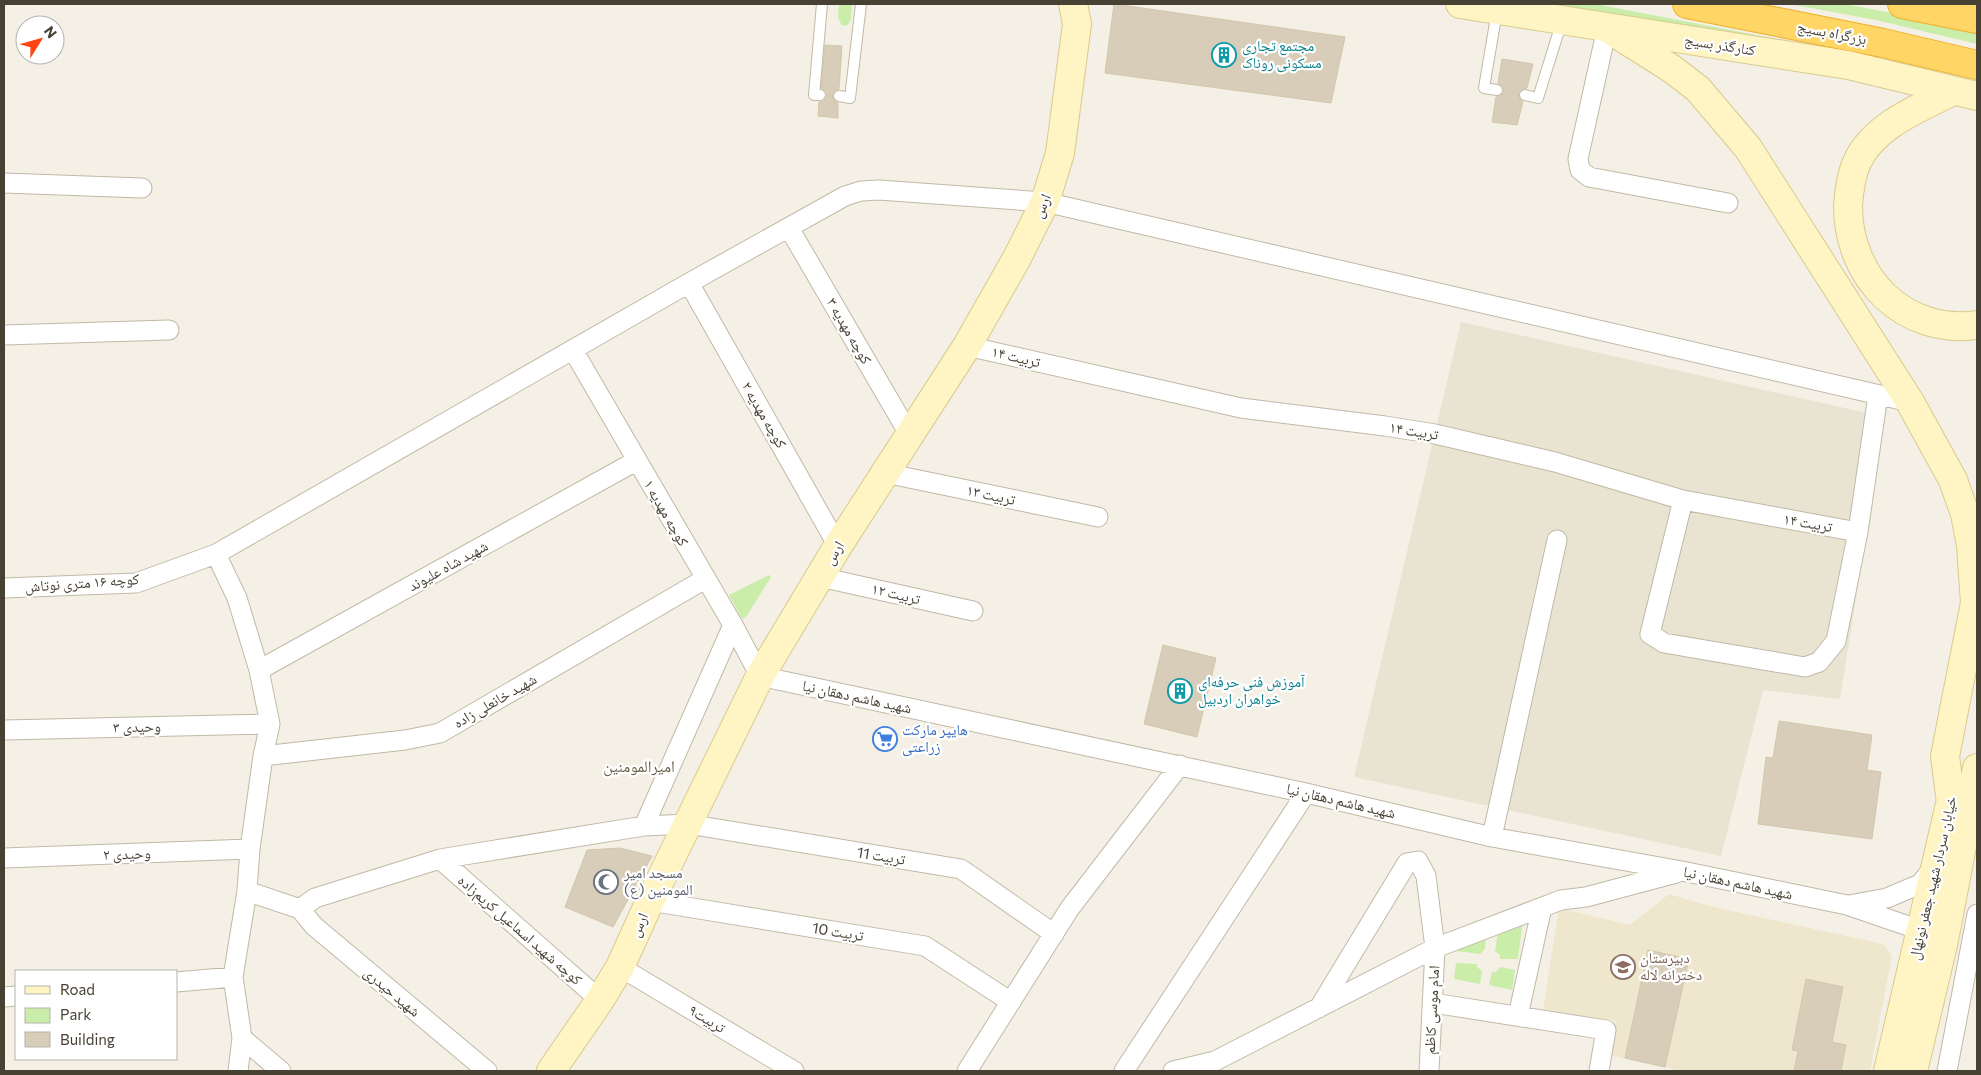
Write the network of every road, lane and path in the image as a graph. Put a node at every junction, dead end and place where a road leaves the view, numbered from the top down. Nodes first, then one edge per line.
1 (822, 4) edge
2 (860, 4) edge
3 (1460, 4) edge
4 (1687, 4) edge
5 (1902, 4) edge
6 (1081, 10) edge
7 (1497, 10) junction
8 (1977, 19) edge
9 (1562, 20) junction
10 (1607, 28) junction
11 (1977, 65) edge
12 (1497, 90) dead end
13 (1965, 94) edge
14 (820, 95) dead end
15 (839, 96) dead end
16 (1525, 96) dead end
17 (4, 183) edge
18 (142, 188) dead end
19 (1045, 202) junction
20 (1728, 203) dead end
21 (789, 228) junction
22 (689, 283) junction
23 (1977, 325) edge
24 (168, 330) dead end
25 (4, 335) edge
26 (967, 346) junction
27 (573, 350) junction
28 (1878, 395) junction
29 (1910, 402) junction
30 (909, 434) junction
31 (636, 462) junction
32 (885, 473) junction
33 (1683, 500) junction
34 (1098, 517) dead end
35 (1858, 532) junction
36 (1557, 540) dead end
37 (838, 546) junction
38 (216, 554) junction
39 (820, 577) junction
40 (705, 579) junction
41 (1976, 587) edge
42 (4, 588) edge
43 (973, 611) dead end
44 (733, 625) junction
45 (1977, 657) edge
46 (259, 670) junction
47 (760, 676) junction
48 (270, 724) junction
49 (4, 730) edge
50 (263, 756) junction
51 (1180, 765) junction
52 (1977, 768) edge
53 (1306, 793) junction
54 (1966, 800) edge
55 (688, 824) junction
56 (644, 826) junction
57 (1492, 837) junction
58 (250, 850) junction
59 (4, 858) edge
60 (440, 859) junction
61 (1936, 864) junction
62 (1682, 871) junction
63 (247, 891) junction
64 (650, 901) junction
65 (1848, 905) junction
66 (1542, 907) junction
67 (300, 909) junction
68 (1977, 914) edge
69 (1920, 930) junction
70 (1054, 934) junction
71 (1436, 948) junction
72 (1973, 955) edge
73 (620, 967) junction
74 (233, 976) junction
75 (178, 982) edge
76 (600, 1000) junction
77 (1011, 1002) junction
78 (1433, 1003) junction
79 (1319, 1008) junction
80 (1518, 1016) junction
81 (242, 1038) junction
82 (1215, 1061) junction
83 (556, 1070) edge
84 (238, 1071) edge
85 (280, 1071) edge
86 (487, 1071) edge
87 (794, 1071) edge
88 (967, 1071) edge
89 (1124, 1071) edge
90 (1173, 1071) edge
91 (1232, 1071) edge
92 (1429, 1071) edge
93 (1599, 1071) edge
94 (1888, 1071) edge
95 (1913, 1071) edge
96 (1947, 1071) edge

1 - 14 lane
2 - 15 lane
3 - 7 main road, کنارگذر بسیج
4 - 11 highway, بزرگراه بسیج
5 - 8 highway
6 - 19 main road, ارس
7 - 9 main road, کنارگذر بسیج
7 - 12 lane
9 - 10 main road, کنارگذر بسیج
9 - 16 lane
10 - 13 main road, کنارگذر بسیج
10 - 20 street
10 - 29 main road
13 - 23 main road
17 - 18 street
19 - 21 street, کوچه ۱۶ متری نوتاش
19 - 26 main road, ارس
19 - 28 street, کوچه ۱۶ متری نوتاش
21 - 22 street, کوچه ۱۶ متری نوتاش
21 - 30 street, کوچه مهدیه ۳
22 - 27 street, کوچه ۱۶ متری نوتاش
22 - 37 street, کوچه مهدیه ۲
24 - 25 street
26 - 30 main road, ارس
26 - 33 street, تربیت ۱۴
27 - 31 street, کوچه مهدیه ۱
27 - 38 street, کوچه ۱۶ متری نوتاش
28 - 29 street, کوچه ۱۶ متری نوتاش
28 - 35 street
29 - 41 main road
30 - 32 main road, ارس
31 - 40 street, کوچه مهدیه ۱
31 - 46 street, شهید شاه علیوند
32 - 34 street, تربیت ۱۳
32 - 37 main road, ارس
33 - 35 street, تربیت ۱۴
33 - 35 street
36 - 57 street
37 - 39 main road, ارس
38 - 42 street, کوچه ۱۶ متری نوتاش
38 - 46 street
39 - 43 street, تربیت ۱۲
39 - 47 main road, ارس
40 - 44 street, کوچه مهدیه ۱
40 - 50 street, شهید خانعلی زاده
41 - 54 main road
44 - 47 street, کوچه مهدیه ۱
44 - 56 street
45 - 54 main road, خیابان سردار شهید جعفر نونهال
46 - 48 street
47 - 51 street, شهید هاشم دهقان نیا
47 - 55 main road, ارس
48 - 49 street, وحیدی ۳
48 - 50 street
50 - 58 street
51 - 53 street, شهید هاشم دهقان نیا
51 - 70 street
52 - 54 main road, خیابان سردار شهید جعفر نونهال
53 - 57 street, شهید هاشم دهقان نیا
53 - 89 street
54 - 61 main road, خیابان سردار شهید جعفر نونهال
54 - 95 main road, خیابان سردار شهید جعفر نونهال
55 - 56 street, تربیت 11
55 - 64 main road, ارس
55 - 70 street, تربیت 11
56 - 60 street, تربیت 11
57 - 62 street, شهید هاشم دهقان نیا
58 - 59 street, وحیدی ۲
58 - 63 street
60 - 67 street, تربیت 11
60 - 76 street, کوچه شهید اسماعیل کریم‌زاده
61 - 65 street
61 - 69 main road, خیابان سردار شهید جعفر نونهال
62 - 65 street, شهید هاشم دهقان نیا
62 - 66 street
63 - 67 street
63 - 74 street
64 - 73 main road, ارس
64 - 77 street, تربیت 10
65 - 69 street, شهید هاشم دهقان نیا
66 - 71 street
66 - 80 street
67 - 86 street, شهید حیدری
68 - 72 street
69 - 94 main road, خیابان سردار شهید جعفر نونهال
70 - 77 street
71 - 78 street, امام موسی کاظم
71 - 79 street
71 - 79 street, امام موسی کاظم
72 - 96 street
73 - 76 main road, ارس
73 - 87 street, تربیت۹
74 - 75 street
74 - 81 street
76 - 83 main road, ارس
77 - 88 street
78 - 80 street
78 - 92 street, امام موسی کاظم
79 - 82 street
80 - 93 street
81 - 84 street
81 - 85 street
82 - 90 street
82 - 91 street

